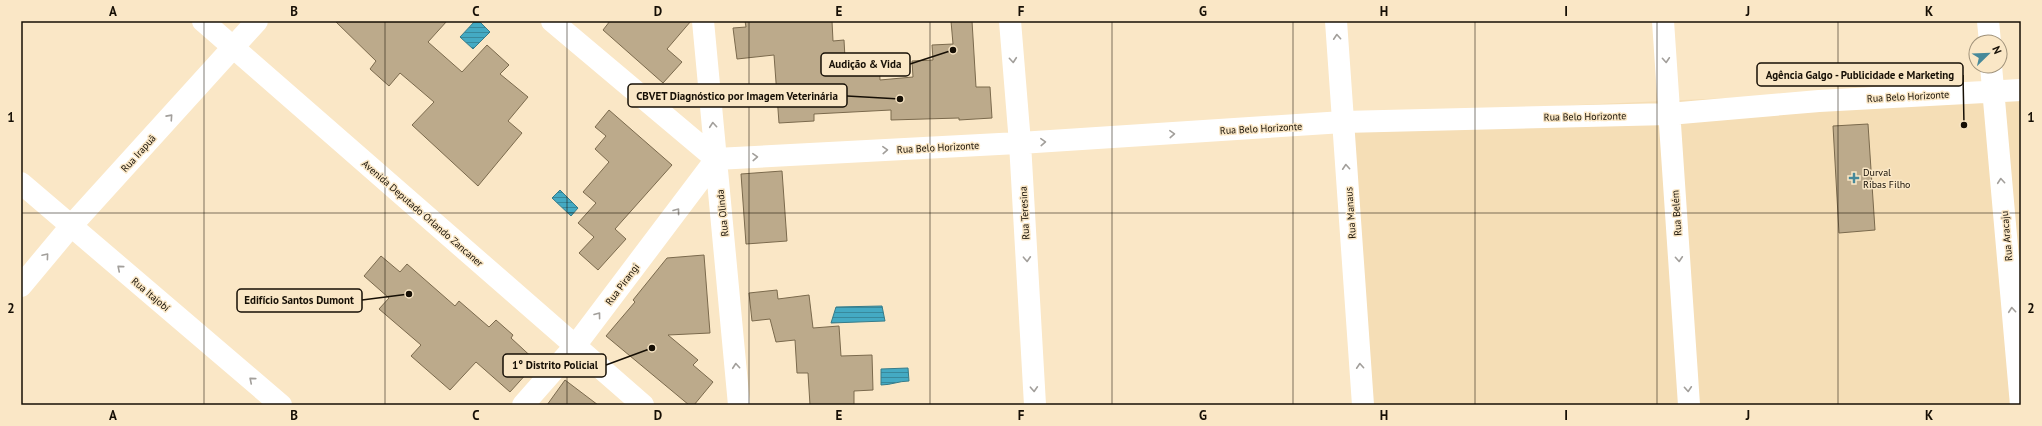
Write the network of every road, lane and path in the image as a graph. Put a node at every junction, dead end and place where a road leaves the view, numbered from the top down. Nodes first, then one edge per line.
1 (202, 21) edge
2 (257, 21) edge
3 (552, 21) edge
4 (703, 21) edge
5 (1010, 21) edge
6 (1336, 21) edge
7 (1663, 21) edge
8 (1988, 21) edge
9 (1989, 34) edge
10 (233, 47) junction
11 (1992, 74) edge
12 (2021, 90) edge
13 (1993, 91) junction
14 (1669, 114) junction
15 (1343, 122) junction
16 (1020, 143) junction
17 (716, 159) junction
18 (21, 183) edge
19 (71, 226) junction
20 (21, 286) edge
21 (575, 346) junction
22 (281, 405) edge
23 (523, 405) edge
24 (643, 405) edge
25 (739, 405) edge
26 (1035, 405) edge
27 (1363, 405) edge
28 (1689, 405) edge
29 (2021, 405) edge

1 - 10 street, Avenida Deputado Orlando Zancaner
2 - 10 street, Rua Irapuã
3 - 17 street
17 -> 4 street, Rua Olinda
5 -> 16 street, Rua Teresina
15 -> 6 street, Rua Manaus
7 -> 14 street, Rua Belém
8 - 9 street
19 -> 10 street, Rua Irapuã
10 - 21 street, Avenida Deputado Orlando Zancaner
11 - 13 street, Rua Aracaju
12 - 13 street, Rua Belo Horizonte
13 - 14 street, Rua Belo Horizonte
29 -> 13 street, Rua Aracaju
14 - 15 street, Rua Belo Horizonte
14 -> 28 street, Rua Belém
16 -> 15 street, Rua Belo Horizonte
27 -> 15 street, Rua Manaus
17 -> 16 street, Rua Belo Horizonte
16 -> 26 street, Rua Teresina
21 -> 17 street, Rua Pirangi
25 -> 17 street, Rua Olinda
18 - 19 street, Rua Itajobí
20 -> 19 street, Rua Irapuã
22 -> 19 street, Rua Itajobí
21 - 23 street, Rua Pirangi
21 - 24 street, Avenida Deputado Orlando Zancaner

